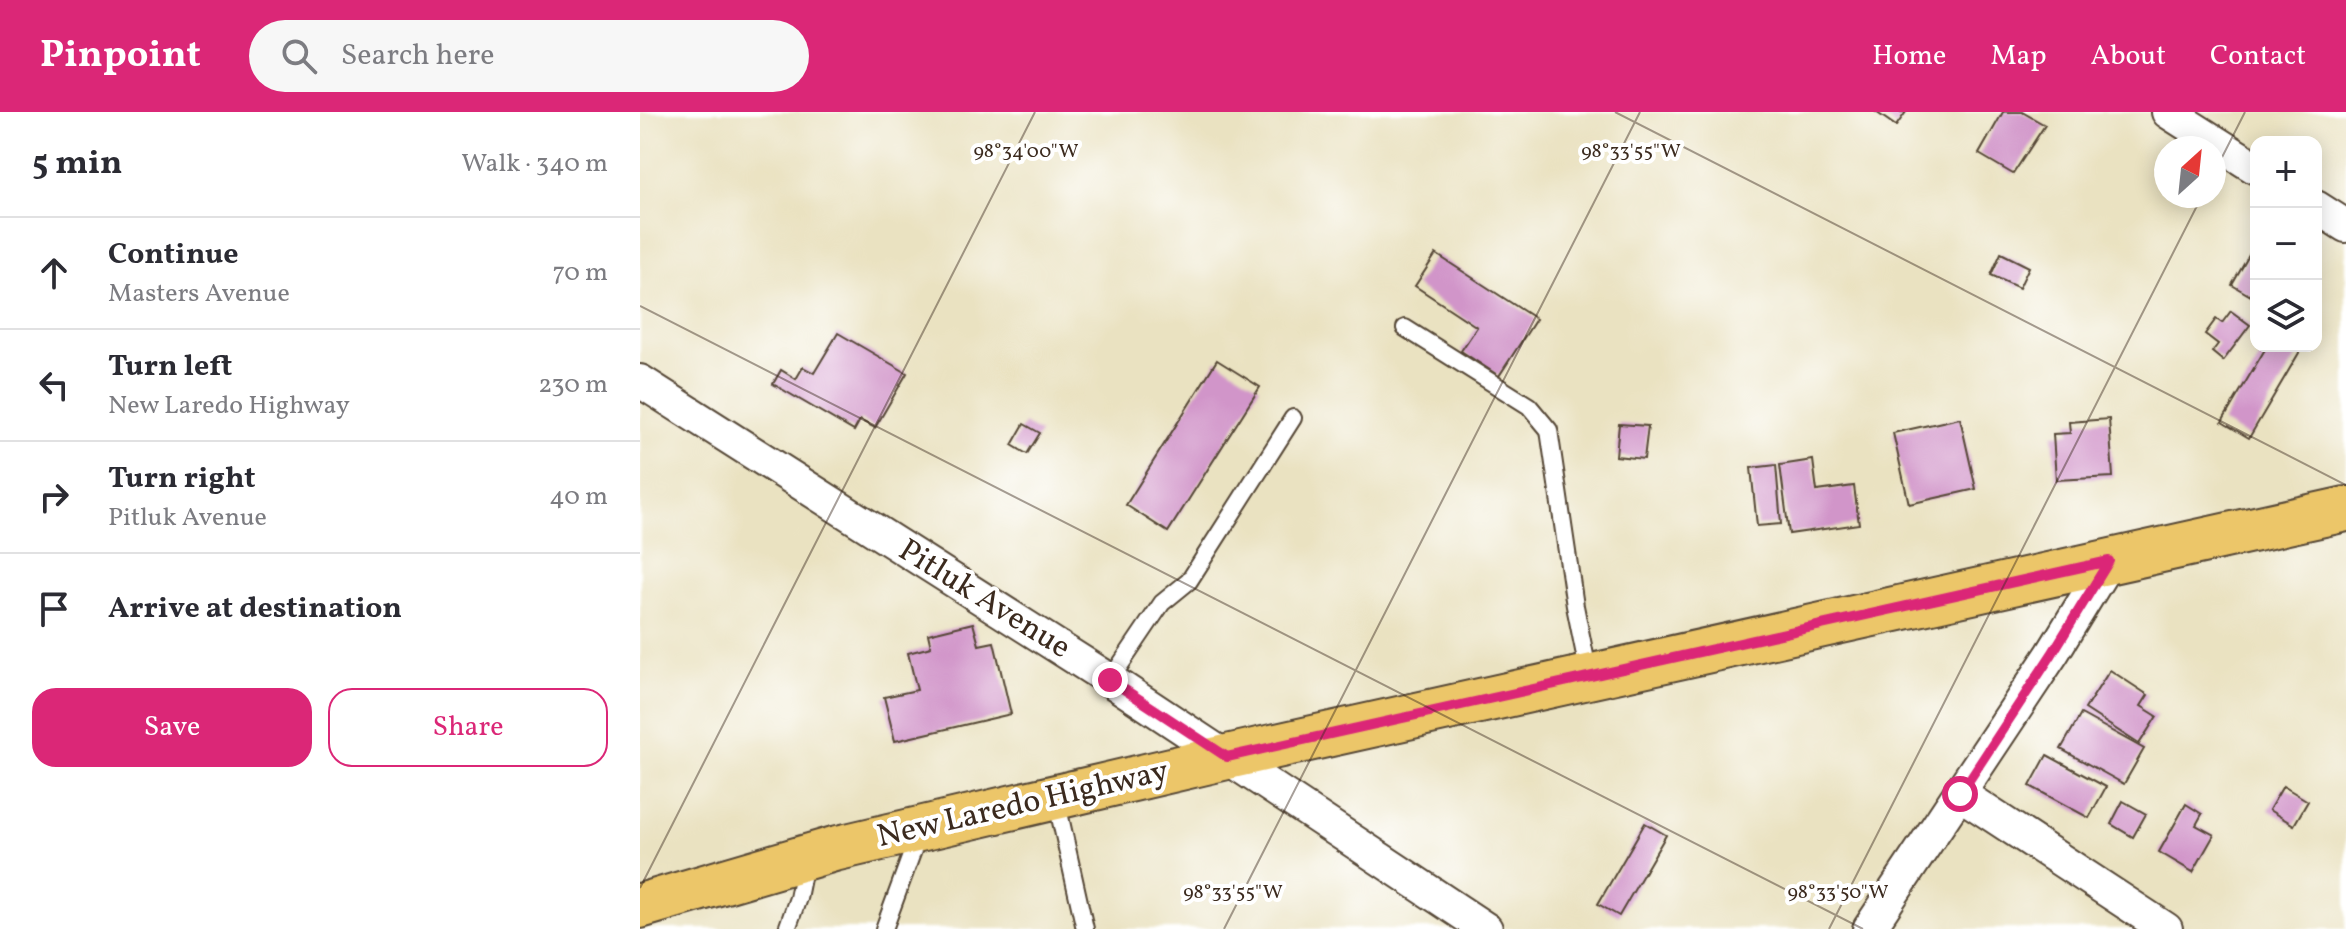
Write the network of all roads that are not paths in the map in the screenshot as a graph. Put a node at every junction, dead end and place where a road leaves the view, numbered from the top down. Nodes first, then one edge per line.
1 (2168, 112) edge
2 (2250, 164) edge
3 (2318, 208) edge
4 (2346, 226) edge
5 (1405, 328) dead end
6 (640, 381) edge
7 (1293, 418) dead end
8 (2346, 509) edge
9 (2109, 561) junction
10 (1589, 676) junction
11 (1110, 680) junction
12 (1227, 757) junction
13 (1960, 794) junction
14 (1055, 797) junction
15 (921, 829) junction
16 (806, 858) junction
17 (640, 906) edge
18 (787, 929) edge
19 (884, 929) edge
20 (1085, 929) edge
21 (1486, 929) edge
22 (1869, 929) edge
23 (2166, 929) edge

1 - 2 street
3 - 4 street
5 - 10 lane
6 - 11 street, Pitluk Avenue
7 - 11 lane
8 - 9 main road, New Laredo Highway
9 - 10 main road, New Laredo Highway
9 - 13 street
10 - 12 main road, New Laredo Highway
11 - 12 street, Pitluk Avenue
12 - 14 main road, New Laredo Highway
12 - 21 street, Pitluk Avenue
13 - 22 street
13 - 23 street
14 - 15 main road, New Laredo Highway
14 - 20 lane
15 - 16 main road, New Laredo Highway
15 - 19 lane
16 - 17 main road, New Laredo Highway
16 - 18 lane

